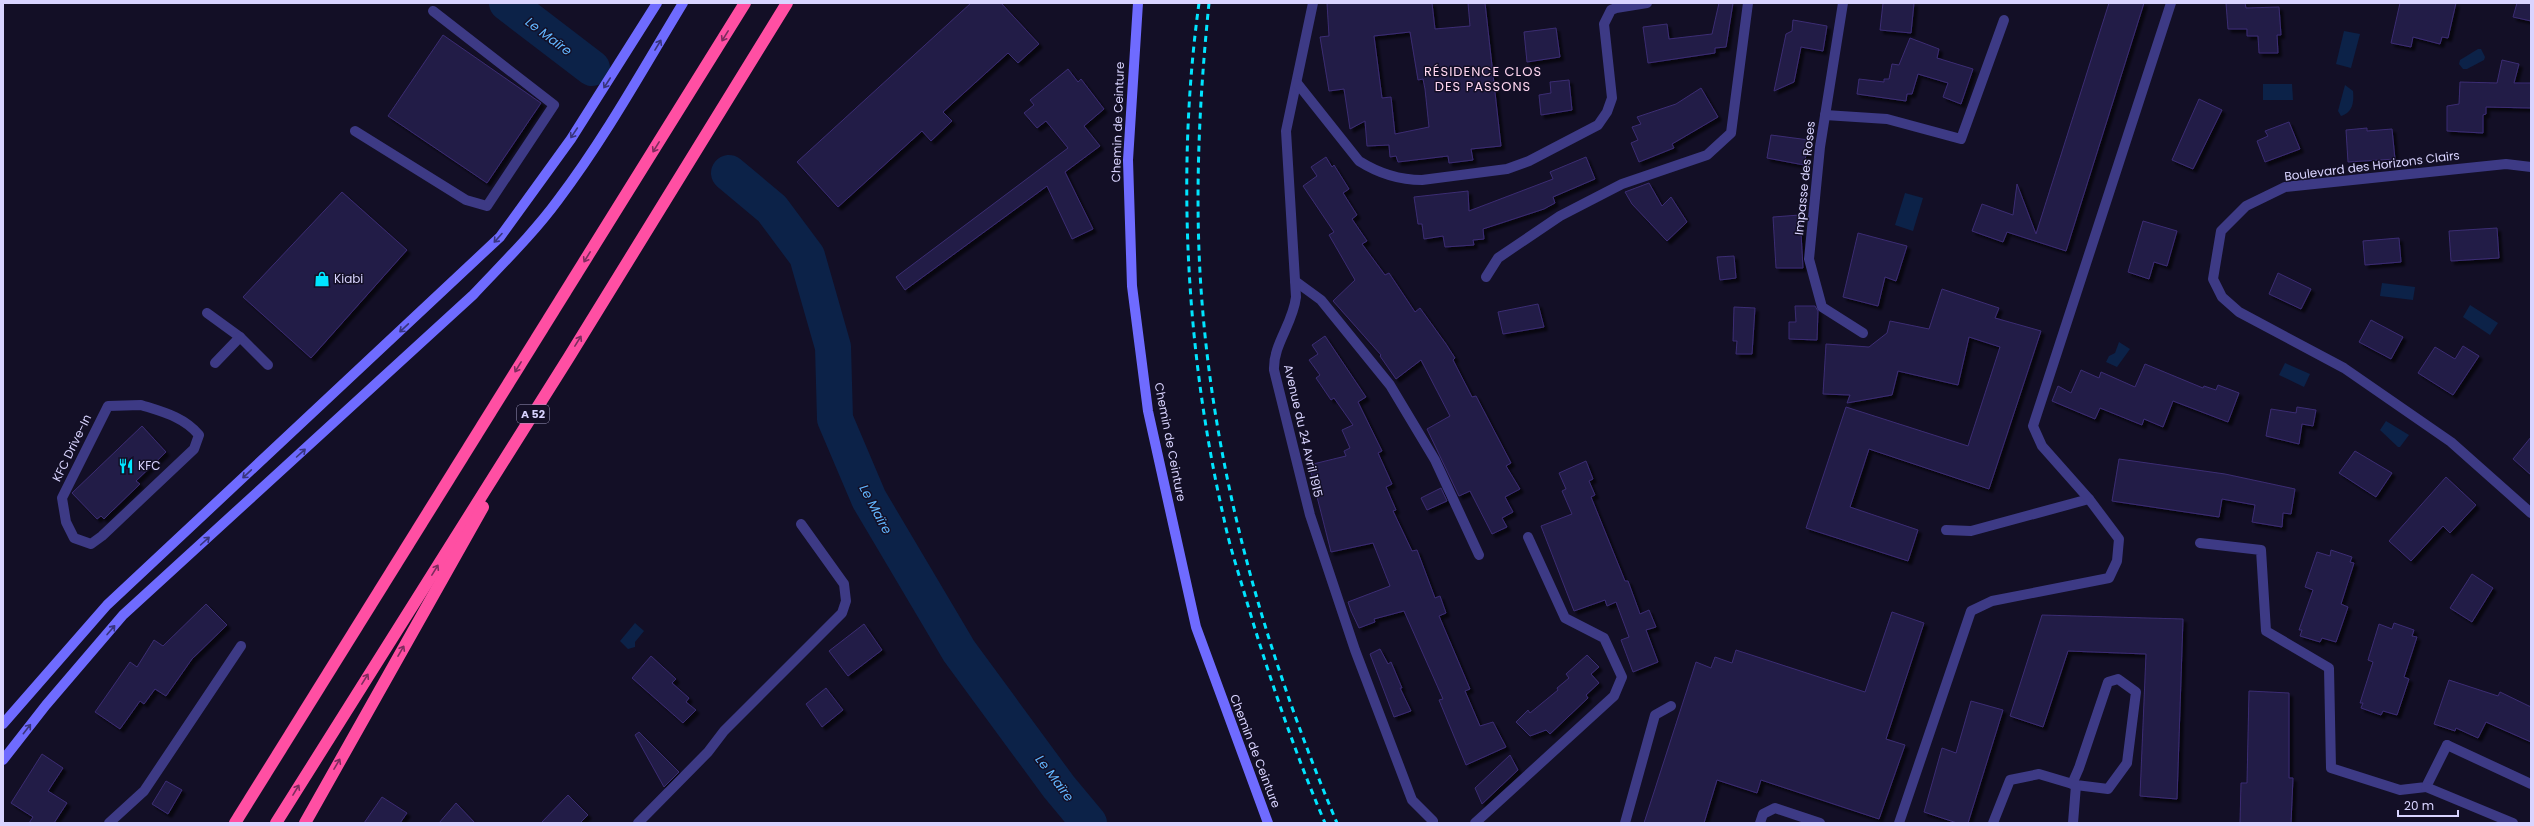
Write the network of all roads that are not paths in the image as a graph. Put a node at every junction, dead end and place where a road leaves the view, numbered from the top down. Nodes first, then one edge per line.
1 (657, 3) edge
2 (683, 3) edge
3 (745, 3) edge
4 (787, 3) edge
5 (1138, 3) edge
6 (1313, 3) edge
7 (1647, 3) edge
8 (1748, 3) edge
9 (1843, 3) edge
10 (2171, 3) edge
11 (433, 11) dead end
12 (2004, 20) dead end
13 (1297, 83) junction
14 (1825, 116) junction
15 (355, 131) dead end
16 (2531, 168) edge
17 (1486, 277) dead end
18 (1295, 281) junction
19 (207, 313) dead end
20 (1863, 334) dead end
21 (240, 337) junction
22 (569, 357) junction
23 (215, 363) dead end
24 (268, 365) dead end
25 (108, 406) joint
26 (2089, 499) junction
27 (2531, 514) edge
28 (801, 524) dead end
29 (1946, 530) dead end
30 (1528, 537) dead end
31 (2200, 542) dead end
32 (1479, 555) dead end
33 (241, 646) dead end
34 (1671, 706) dead end
35 (3, 724) edge
36 (3, 760) edge
37 (2074, 784) junction
38 (2531, 784) edge
39 (2426, 787) junction
40 (1433, 822) edge
41 (109, 823) edge
42 (235, 823) edge
43 (276, 823) edge
44 (305, 823) edge
45 (638, 823) edge
46 (1268, 823) edge
47 (1475, 823) edge
48 (1625, 823) edge
49 (1760, 823) edge
50 (1820, 823) edge
51 (1899, 823) edge
52 (1993, 823) edge
53 (2073, 823) edge
54 (2512, 823) edge

1 -> 35 main road
36 -> 2 main road
3 -> 42 highway
22 -> 4 highway, A 52
5 - 46 main road, Chemin de Ceinture
6 - 13 street, Avenue du 24 Avril 1915
7 - 13 street
8 - 17 street
9 - 14 street, Impasse des Roses
10 - 26 street
11 - 15 street
12 - 14 street
13 - 18 street, Avenue du 24 Avril 1915
14 - 20 street, Impasse des Roses
16 - 27 street, Boulevard des Horizons Clairs
18 - 32 street
18 - 40 street, Avenue du 24 Avril 1915
19 - 21 street
21 - 23 street
21 - 24 street
43 -> 22 highway, A 52
44 -> 22 highway
25 - 25 street, KFC Drive-In
26 - 29 street
26 - 51 street
28 - 45 street
30 - 47 street
31 - 39 street
33 - 41 street
34 - 48 street
37 - 37 street
37 - 52 street
37 - 53 street
38 - 39 street
39 - 54 street
49 - 50 street

